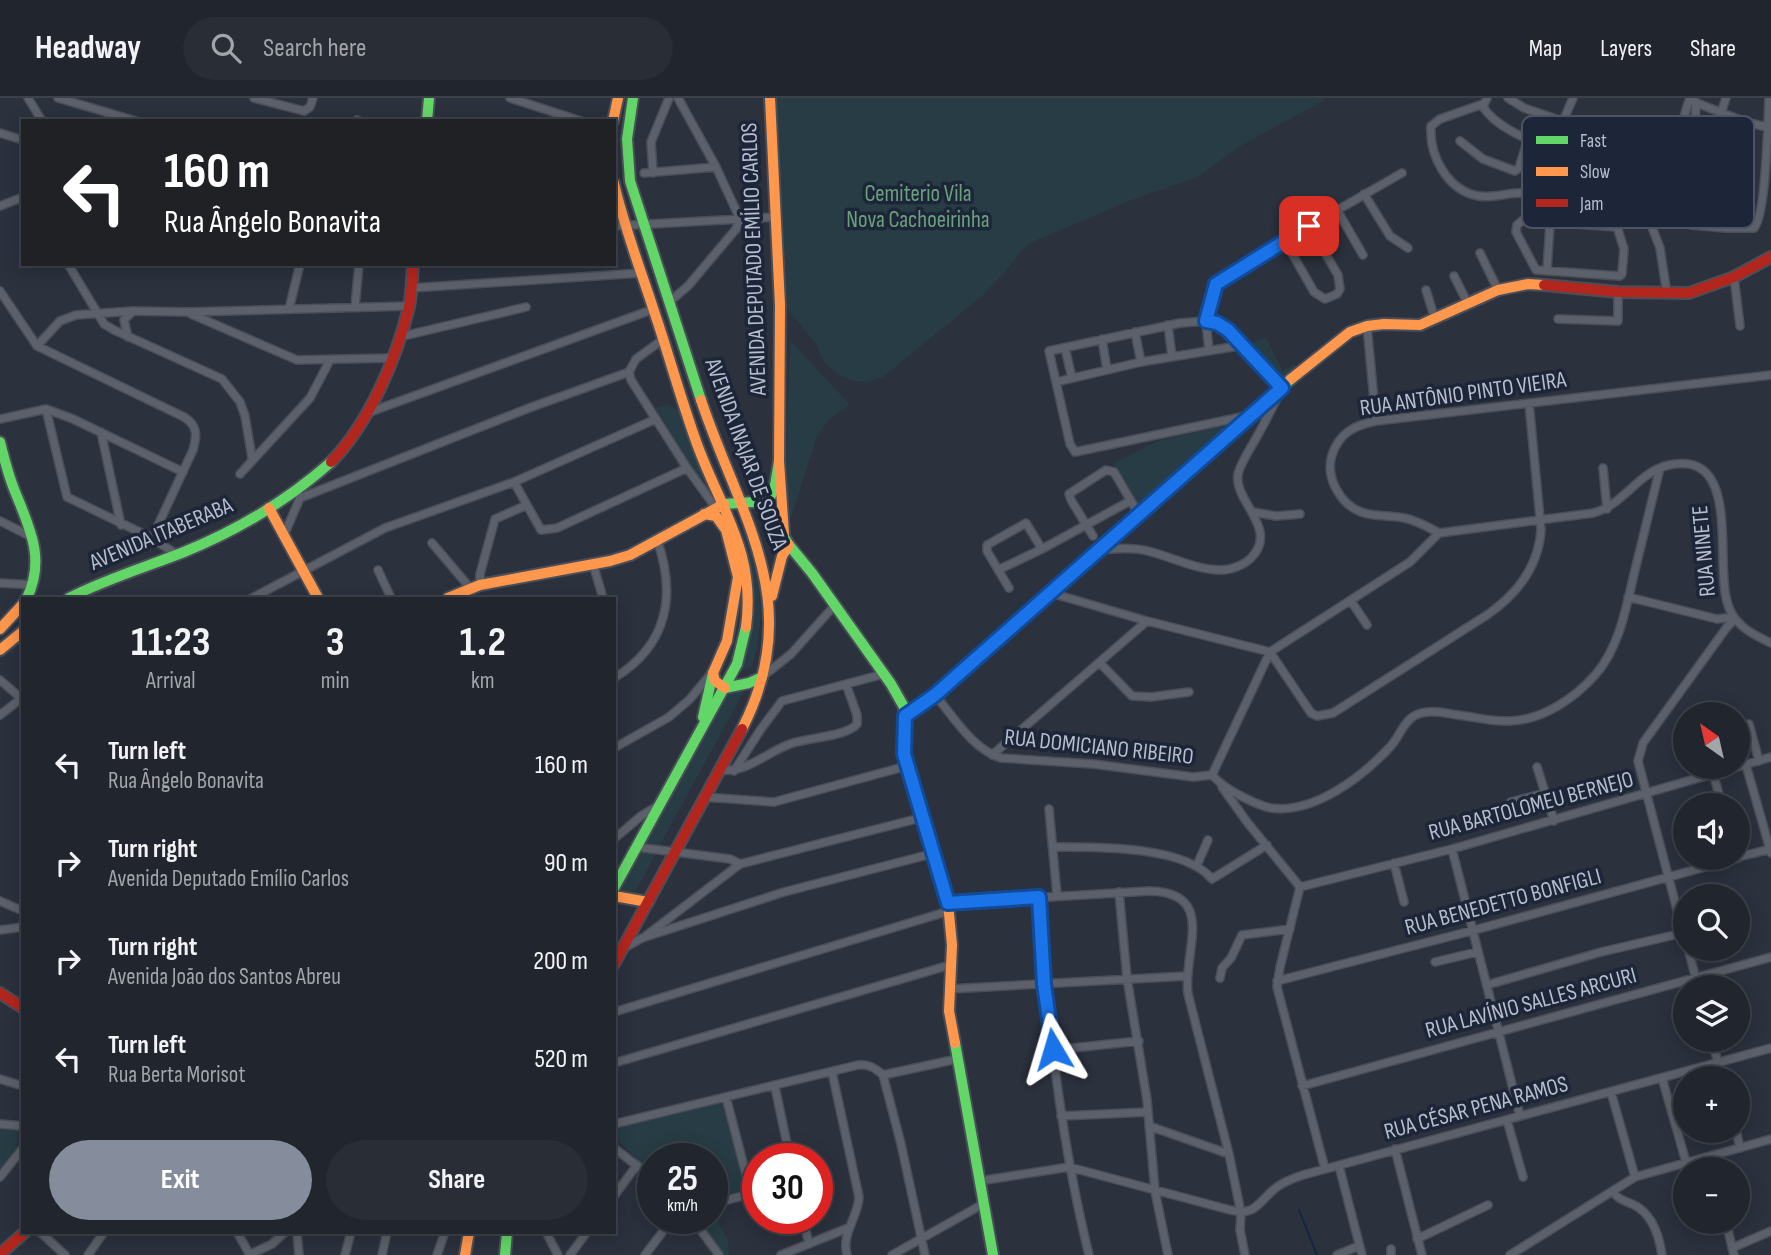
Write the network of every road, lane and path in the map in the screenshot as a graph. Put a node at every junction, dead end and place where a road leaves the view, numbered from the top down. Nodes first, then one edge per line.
1 (58, 98) edge
2 (254, 98) edge
3 (313, 98) edge
4 (429, 98) edge
5 (510, 98) edge
6 (618, 98) edge
7 (633, 98) edge
8 (669, 98) edge
9 (678, 98) edge
10 (770, 98) edge
11 (1508, 98) edge
12 (1573, 98) edge
13 (1726, 98) edge
14 (1769, 98) edge
15 (30, 99) edge
16 (1690, 100) edge
17 (1485, 101) edge
18 (1721, 113) junction
19 (1547, 116) edge
20 (1564, 116) edge
21 (1683, 116) edge
22 (1730, 116) edge
23 (42, 119) edge
24 (129, 119) edge
25 (427, 119) edge
26 (570, 119) edge
27 (613, 119) edge
28 (1754, 123) edge
29 (1767, 127) junction
30 (0, 133) edge
31 (1522, 135) edge
32 (21, 139) edge
33 (1460, 141) dead end
34 (1522, 158) edge
35 (716, 167) junction
36 (644, 173) dead end
37 (653, 173) junction
38 (1402, 173) dead end
39 (630, 180) junction
40 (616, 184) edge
41 (1364, 194) junction
42 (1522, 195) edge
43 (616, 197) edge
44 (21, 198) edge
45 (0, 206) edge
46 (1336, 210) junction
47 (776, 217) junction
48 (740, 219) junction
49 (1522, 220) edge
50 (644, 223) junction
51 (620, 226) edge
52 (1309, 226) junction
53 (1754, 227) edge
54 (1550, 228) edge
55 (1618, 228) edge
56 (1652, 228) edge
57 (1285, 241) junction
58 (1408, 248) dead end
59 (1480, 253) dead end
60 (1547, 254) junction
61 (1363, 256) dead end
62 (1771, 259) edge
63 (1531, 263) junction
64 (69, 266) edge
65 (300, 266) edge
66 (359, 266) edge
67 (412, 266) edge
68 (1547, 271) junction
69 (641, 273) junction
70 (1575, 273) junction
71 (1454, 276) dead end
72 (1734, 278) junction
73 (411, 288) junction
74 (1573, 289) junction
75 (1426, 290) dead end
76 (1498, 290) junction
77 (0, 291) edge
78 (1618, 294) junction
79 (1667, 294) junction
80 (669, 303) junction
81 (1468, 304) junction
82 (409, 306) junction
83 (355, 307) junction
84 (526, 307) dead end
85 (289, 309) junction
86 (654, 309) junction
87 (133, 311) junction
88 (187, 312) junction
89 (98, 316) junction
90 (1436, 319) junction
91 (1558, 319) dead end
92 (1206, 321) junction
93 (1168, 325) junction
94 (1740, 326) dead end
95 (1366, 327) junction
96 (1135, 332) junction
97 (128, 337) junction
98 (398, 337) junction
99 (1101, 339) junction
100 (662, 340) junction
101 (1244, 345) junction
102 (37, 346) junction
103 (1065, 348) junction
104 (1209, 351) junction
105 (1172, 357) junction
106 (390, 358) junction
107 (330, 360) junction
108 (1141, 362) junction
109 (1108, 370) junction
110 (629, 372) junction
111 (1771, 375) edge
112 (1072, 378) junction
113 (1056, 382) junction
114 (1282, 388) junction
115 (1529, 403) junction
116 (46, 409) junction
117 (367, 413) junction
118 (1249, 416) junction
119 (0, 419) edge
120 (656, 419) junction
121 (1376, 421) junction
122 (101, 432) junction
123 (0, 442) edge
124 (253, 458) junction
125 (779, 461) junction
126 (687, 468) junction
127 (1603, 468) dead end
128 (1660, 468) junction
129 (183, 472) junction
130 (240, 474) dead end
131 (514, 482) junction
132 (298, 494) junction
133 (769, 501) junction
134 (1130, 501) junction
135 (743, 502) junction
136 (527, 505) junction
137 (720, 506) junction
138 (269, 508) junction
139 (1607, 509) junction
140 (1253, 512) junction
141 (1138, 513) junction
142 (704, 514) junction
143 (1300, 514) dead end
144 (731, 518) junction
145 (1539, 520) junction
146 (0, 521) edge
147 (121, 525) junction
148 (1086, 525) junction
149 (1438, 533) junction
150 (284, 535) junction
151 (1093, 536) dead end
152 (34, 538) junction
153 (152, 538) junction
154 (657, 540) junction
155 (787, 541) junction
156 (432, 543) dead end
157 (1042, 549) junction
158 (1100, 550) junction
159 (176, 554) junction
160 (593, 564) junction
161 (378, 570) dead end
162 (998, 570) junction
163 (304, 572) junction
164 (738, 578) junction
165 (0, 583) edge
166 (33, 585) junction
167 (476, 587) junction
168 (1009, 588) dead end
169 (1051, 593) junction
170 (27, 597) edge
171 (71, 597) edge
172 (254, 597) edge
173 (317, 597) edge
174 (391, 597) edge
175 (451, 597) edge
176 (603, 597) edge
177 (1628, 597) junction
178 (1351, 601) junction
179 (770, 603) junction
180 (835, 605) junction
181 (21, 606) edge
182 (1735, 618) junction
183 (1147, 621) junction
184 (1367, 625) dead end
185 (1, 629) edge
186 (18, 634) edge
187 (0, 641) edge
188 (1771, 643) edge
189 (0, 650) edge
190 (1270, 652) junction
191 (1100, 663) junction
192 (713, 673) junction
193 (884, 674) junction
194 (616, 677) edge
195 (762, 677) junction
196 (0, 680) edge
197 (846, 684) junction
198 (725, 688) junction
199 (1189, 692) dead end
200 (935, 695) junction
201 (21, 697) edge
202 (21, 699) edge
203 (690, 699) junction
204 (706, 700) junction
205 (0, 715) edge
206 (905, 716) junction
207 (743, 726) junction
208 (702, 727) junction
209 (1750, 728) edge
210 (761, 729) junction
211 (616, 747) edge
212 (992, 755) junction
213 (1771, 757) edge
214 (1759, 761) junction
215 (1750, 764) edge
216 (907, 766) junction
217 (1537, 767) dead end
218 (719, 770) junction
219 (734, 771) junction
220 (1212, 775) junction
221 (1688, 779) edge
222 (1750, 779) edge
223 (1222, 786) junction
224 (1545, 793) junction
225 (1645, 795) junction
226 (703, 797) junction
227 (1511, 802) dead end
228 (659, 805) junction
229 (1049, 809) dead end
230 (924, 817) junction
231 (1554, 821) junction
232 (616, 837) edge
233 (1208, 840) dead end
234 (1267, 845) junction
235 (1053, 846) junction
236 (636, 848) junction
237 (1452, 849) junction
238 (1771, 850) edge
239 (673, 853) junction
240 (935, 853) junction
241 (1750, 855) edge
242 (1394, 863) junction
243 (740, 864) junction
244 (1197, 865) junction
245 (1691, 870) edge
246 (1668, 876) junction
247 (616, 884) edge
248 (1300, 887) junction
249 (1119, 892) junction
250 (1057, 895) junction
251 (1673, 895) edge
252 (616, 896) edge
253 (1039, 897) junction
254 (0, 901) edge
255 (648, 902) junction
256 (1404, 902) dead end
257 (948, 907) junction
258 (21, 910) edge
259 (21, 927) edge
260 (1290, 929) junction
261 (0, 930) edge
262 (1471, 931) junction
263 (1673, 938) edge
264 (642, 939) junction
265 (622, 949) junction
266 (1477, 952) junction
267 (1771, 957) edge
268 (616, 960) edge
269 (1435, 962) dead end
270 (950, 965) junction
271 (1707, 975) edge
272 (1187, 976) junction
273 (1127, 978) junction
274 (1220, 978) dead end
275 (1277, 981) junction
276 (1044, 984) junction
277 (1673, 984) edge
278 (1487, 985) junction
279 (949, 989) junction
280 (0, 993) edge
281 (21, 1007) edge
282 (616, 1011) edge
283 (1499, 1032) junction
284 (1139, 1041) junction
285 (1771, 1048) edge
286 (1053, 1049) junction
287 (1715, 1052) edge
288 (957, 1059) junction
289 (616, 1062) edge
290 (1718, 1062) junction
291 (1719, 1066) edge
292 (832, 1072) junction
293 (883, 1075) junction
294 (1662, 1078) junction
295 (0, 1079) edge
296 (21, 1085) edge
297 (1302, 1086) junction
298 (775, 1087) junction
299 (1611, 1092) junction
300 (726, 1097) junction
301 (1148, 1112) junction
302 (1061, 1116) junction
303 (1520, 1116) junction
304 (1507, 1120) junction
305 (0, 1124) edge
306 (616, 1124) edge
307 (21, 1126) edge
308 (1149, 1126) junction
309 (1771, 1139) edge
310 (787, 1143) edge
311 (1739, 1143) edge
312 (1740, 1148) junction
313 (616, 1149) edge
314 (1395, 1149) junction
315 (21, 1151) edge
316 (742, 1152) edge
317 (1229, 1154) junction
318 (1685, 1157) edge
319 (1705, 1157) edge
320 (637, 1165) joint
321 (1339, 1166) junction
322 (1673, 1166) edge
323 (1069, 1167) junction
324 (1325, 1169) junction
325 (0, 1177) edge
326 (1523, 1177) dead end
327 (1635, 1177) junction
328 (979, 1181) junction
329 (1155, 1191) junction
330 (1613, 1192) junction
331 (616, 1193) edge
332 (983, 1204) junction
333 (1488, 1205) dead end
334 (1241, 1213) junction
335 (848, 1228) junction
336 (1771, 1231) edge
337 (23, 1234) edge
338 (42, 1234) edge
339 (103, 1234) edge
340 (238, 1234) edge
341 (283, 1234) edge
342 (297, 1234) edge
343 (350, 1234) edge
344 (387, 1234) edge
345 (444, 1234) edge
346 (469, 1234) edge
347 (509, 1234) edge
348 (546, 1234) edge
349 (586, 1234) edge
350 (661, 1234) edge
351 (704, 1234) edge
352 (807, 1234) edge
353 (922, 1237) junction
354 (1417, 1239) junction
355 (809, 1244) junction
356 (1359, 1246) junction
357 (1733, 1251) edge
358 (0, 1254) edge
359 (65, 1255) edge
360 (88, 1255) edge
361 (250, 1255) edge
362 (299, 1255) edge
363 (345, 1255) edge
364 (382, 1255) edge
365 (437, 1255) edge
366 (465, 1255) edge
367 (505, 1255) edge
368 (558, 1255) edge
369 (570, 1255) edge
370 (645, 1255) edge
371 (719, 1255) edge
372 (781, 1255) edge
373 (847, 1255) edge
374 (892, 1255) edge
375 (925, 1255) edge
376 (993, 1255) edge
377 (1089, 1255) edge
378 (1168, 1255) edge
379 (1244, 1255) edge
380 (1337, 1255) edge
381 (1362, 1255) edge
382 (1422, 1255) edge
383 (1510, 1255) edge
384 (1662, 1255) edge

1 - 24 street
2 - 3 street
4 - 25 main road
5 - 26 street
6 - 27 main road
7 - 39 main road, AVENIDA INAJAR DE SOUZA
8 - 37 street
9 - 35 street
10 - 47 main road, AVENIDA DEPUTADO EMÍLIO CARLOS
11 - 19 street
12 - 20 street
13 - 18 street
14 - 29 street
15 - 23 street
16 - 18 street
16 - 21 street
17 - 31 street
17 - 42 street
18 - 22 street
28 - 29 street
29 - 53 street
30 - 32 street
33 - 34 street
35 - 37 street
35 - 48 street
36 - 37 street
38 - 41 street
39 - 40 main road
39 - 50 main road, AVENIDA INAJAR DE SOUZA
41 - 46 street
41 - 58 street
43 - 51 main road, AVENIDA INAJAR DE SOUZA
44 - 45 street
46 - 52 street
46 - 61 street
47 - 48 street
47 - 125 main road, AVENIDA DEPUTADO EMÍLIO CARLOS
48 - 50 street
48 - 80 street
49 - 63 street
50 - 51 street
50 - 80 main road, AVENIDA INAJAR DE SOUZA
51 - 69 main road, AVENIDA INAJAR DE SOUZA
52 - 57 street
52 - 57 street
54 - 60 street
55 - 70 street
56 - 79 street
57 - 92 street
59 - 76 street
60 - 63 street
60 - 68 street
62 - 72 main road
63 - 68 street
64 - 89 street
65 - 85 street
66 - 83 street
67 - 73 main road, AVENIDA ITABERABA
68 - 70 street
69 - 73 street
69 - 86 main road, AVENIDA INAJAR DE SOUZA
70 - 74 street
71 - 81 street
72 - 78 main road
72 - 79 main road
72 - 94 street
73 - 82 main road, AVENIDA ITABERABA
74 - 76 main road
74 - 78 main road
74 - 95 main road
75 - 90 street
76 - 81 main road
77 - 102 street
78 - 79 main road
78 - 91 street
80 - 135 main road, AVENIDA INAJAR DE SOUZA
81 - 90 main road
82 - 83 street
82 - 98 main road, AVENIDA ITABERABA
83 - 85 street
84 - 98 street
85 - 88 street
86 - 100 main road, AVENIDA INAJAR DE SOUZA
86 - 117 street
87 - 88 street
87 - 89 street
87 - 97 street
88 - 107 street
89 - 97 street
89 - 102 street
90 - 95 main road
92 - 93 street
92 - 101 street
92 - 104 street
93 - 96 street
93 - 105 street
95 - 114 main road
95 - 121 street
96 - 99 street
96 - 108 street
97 - 124 street
98 - 106 main road, AVENIDA ITABERABA
99 - 103 street
99 - 109 street
100 - 110 street
100 - 137 main road, AVENIDA INAJAR DE SOUZA
101 - 104 street
101 - 114 street
102 - 129 street
103 - 112 street
103 - 113 street
104 - 105 street
105 - 108 street
106 - 107 street
106 - 117 main road, AVENIDA ITABERABA
107 - 124 street
108 - 109 street
109 - 112 street
110 - 120 street
110 - 132 street
111 - 115 street, RUA ANTÔNIO PINTO VIEIRA
112 - 113 street
113 - 118 street
114 - 118 main road
114 - 140 street
115 - 121 street, RUA ANTÔNIO PINTO VIEIRA
115 - 145 street
116 - 119 street
116 - 122 street
116 - 147 street
117 - 132 main road, AVENIDA ITABERABA
118 - 141 main road
120 - 126 street
120 - 131 street
121 - 149 street, RUA ANTÔNIO PINTO VIEIRA
122 - 129 street
122 - 147 street
123 - 152 main road
124 - 130 street
125 - 133 main road, AVENIDA DEPUTADO EMÍLIO CARLOS
125 - 155 main road, AVENIDA DEPUTADO EMÍLIO CARLOS
126 - 136 street
126 - 137 street
127 - 139 street
128 - 139 street
128 - 177 street, RUA DOMICIANO RIBEIRO
128 - 182 street, RUA NINETE
129 - 153 street
131 - 136 street
131 - 163 street
132 - 138 main road, AVENIDA ITABERABA
132 - 150 street
133 - 135 main road
133 - 155 main road
134 - 141 street
134 - 148 street
134 - 148 street
135 - 137 main road
135 - 179 main road, AVENIDA INAJAR DE SOUZA
136 - 167 street
137 - 142 main road
137 - 144 main road, AVENIDA INAJAR DE SOUZA
138 - 150 main road
138 - 159 main road, AVENIDA ITABERABA
139 - 145 street
140 - 143 street
140 - 158 street
141 - 158 main road
142 - 154 main road
142 - 164 main road
144 - 164 main road
144 - 198 main road, AVENIDA INAJAR DE SOUZA
145 - 149 street
145 - 190 street
146 - 152 street
147 - 153 street
148 - 151 street
148 - 157 street
149 - 178 street
150 - 163 main road
152 - 166 main road
153 - 159 street
154 - 160 main road
154 - 194 street
155 - 179 main road
155 - 180 main road
156 - 167 street
157 - 162 street
157 - 162 street
158 - 169 main road
159 - 171 main road, AVENIDA ITABERABA
160 - 167 main road
160 - 176 street
161 - 174 street
162 - 168 street
163 - 172 street
163 - 173 main road
164 - 192 main road
165 - 166 street
166 - 170 main road
167 - 175 main road
169 - 183 street
169 - 200 main road
177 - 182 street
177 - 223 street, RUA DOMICIANO RIBEIRO
178 - 184 street
178 - 190 street
179 - 195 main road, AVENIDA INAJAR DE SOUZA
180 - 193 main road
180 - 195 street
181 - 185 main road
182 - 188 street, RUA NINETE
182 - 225 street
183 - 190 street
183 - 191 street
186 - 187 main road
186 - 189 main road
190 - 220 street
191 - 199 street
191 - 212 street
192 - 198 main road
192 - 203 street
192 - 204 main road
193 - 197 street
193 - 206 main road
195 - 198 main road
195 - 207 main road, AVENIDA INAJAR DE SOUZA
196 - 201 street
197 - 210 street
197 - 219 street
198 - 208 main road, AVENIDA INAJAR DE SOUZA
200 - 206 main road
200 - 212 street, RUA DOMICIANO RIBEIRO
202 - 205 street
203 - 204 street
203 - 211 street
204 - 208 main road
206 - 216 main road
207 - 210 street
207 - 218 main road, AVENIDA INAJAR DE SOUZA
208 - 228 main road, AVENIDA INAJAR DE SOUZA
209 - 214 street
210 - 219 street
212 - 220 street, RUA DOMICIANO RIBEIRO
213 - 214 street, RUA BARTOLOMEU BERNEJO
214 - 215 street, RUA BARTOLOMEU BERNEJO
216 - 226 street
216 - 230 main road
217 - 224 street
218 - 219 street
218 - 226 main road, AVENIDA INAJAR DE SOUZA
220 - 223 street, RUA DOMICIANO RIBEIRO
221 - 225 street, RUA BARTOLOMEU BERNEJO
222 - 238 street
223 - 234 street
224 - 227 street
224 - 231 street
225 - 231 street, RUA BARTOLOMEU BERNEJO
225 - 246 street
226 - 239 main road, AVENIDA INAJAR DE SOUZA
228 - 232 street
228 - 236 main road, AVENIDA INAJAR DE SOUZA
229 - 235 street
230 - 240 main road
230 - 243 street
231 - 237 street, RUA BARTOLOMEU BERNEJO
233 - 244 street
234 - 244 street
234 - 248 street
235 - 244 street
235 - 250 street
236 - 239 street
236 - 247 main road, AVENIDA INAJAR DE SOUZA
237 - 242 street, RUA BARTOLOMEU BERNEJO
237 - 262 street
238 - 241 street, RUA BENEDETTO BONFIGLI
239 - 243 street
239 - 255 main road, AVENIDA INAJAR DE SOUZA
240 - 257 main road
240 - 264 street
242 - 248 street, RUA BARTOLOMEU BERNEJO
242 - 256 street
243 - 264 street
245 - 246 street, RUA BENEDETTO BONFIGLI
246 - 251 street
246 - 262 street, RUA BENEDETTO BONFIGLI
248 - 260 street
249 - 250 street
249 - 272 street
249 - 273 street
250 - 253 street
252 - 255 main road
253 - 257 street
253 - 276 street
254 - 258 street
255 - 265 main road, AVENIDA INAJAR DE SOUZA
257 - 270 main road
257 - 282 street
259 - 261 street
260 - 274 street
260 - 275 street
262 - 266 street
262 - 275 street, RUA BENEDETTO BONFIGLI
263 - 278 street
264 - 265 street
265 - 268 main road, AVENIDA INAJAR DE SOUZA
266 - 269 street
266 - 278 street
267 - 271 street, RUA LAVÍNIO SALLES ARCURI
270 - 279 main road
270 - 289 street
272 - 273 street
272 - 317 street
273 - 276 street
273 - 284 street
275 - 297 street
276 - 279 street
276 - 286 street
277 - 283 street, RUA LAVÍNIO SALLES ARCURI
278 - 283 street
279 - 288 main road
280 - 281 main road
283 - 297 street, RUA LAVÍNIO SALLES ARCURI
283 - 303 street
284 - 286 street
284 - 301 street
285 - 290 street, RUA CÉSAR PENA RAMOS
286 - 302 street
287 - 290 street
288 - 293 street
288 - 328 main road
290 - 291 street
290 - 294 street, RUA CÉSAR PENA RAMOS
292 - 293 street
292 - 298 street
292 - 335 street
293 - 353 street
294 - 299 street, RUA CÉSAR PENA RAMOS
294 - 318 street
295 - 296 street
297 - 324 street
298 - 300 street
298 - 310 street
299 - 303 street, RUA CÉSAR PENA RAMOS
299 - 327 street
300 - 306 street
300 - 316 street
301 - 302 street
301 - 308 street
302 - 323 street
303 - 304 street, RUA CÉSAR PENA RAMOS
304 - 314 street, RUA CÉSAR PENA RAMOS
304 - 326 street
305 - 307 street
308 - 317 street
308 - 329 street
309 - 312 street
311 - 312 street
312 - 319 street
313 - 320 street
314 - 321 street, RUA CÉSAR PENA RAMOS
314 - 354 street
315 - 325 street
317 - 334 street
320 - 331 street
321 - 324 street, RUA CÉSAR PENA RAMOS
321 - 356 street
322 - 327 street
323 - 328 street
323 - 329 street
323 - 377 street
324 - 334 street, RUA CÉSAR PENA RAMOS
327 - 330 street
328 - 332 main road
329 - 334 street
329 - 378 street
330 - 383 street
330 - 384 street
332 - 353 street
332 - 376 main road
333 - 354 street
334 - 379 street
335 - 355 street
335 - 373 street
336 - 357 street
337 - 358 main road
338 - 359 street
339 - 360 street
340 - 361 street
341 - 361 street
342 - 362 street
343 - 363 street
344 - 364 street
345 - 365 street
346 - 366 main road
347 - 367 main road
348 - 368 street
349 - 369 street
350 - 370 street
351 - 371 street
352 - 355 street
353 - 374 street
353 - 375 street
354 - 382 street
355 - 372 street
356 - 380 street
356 - 381 street

